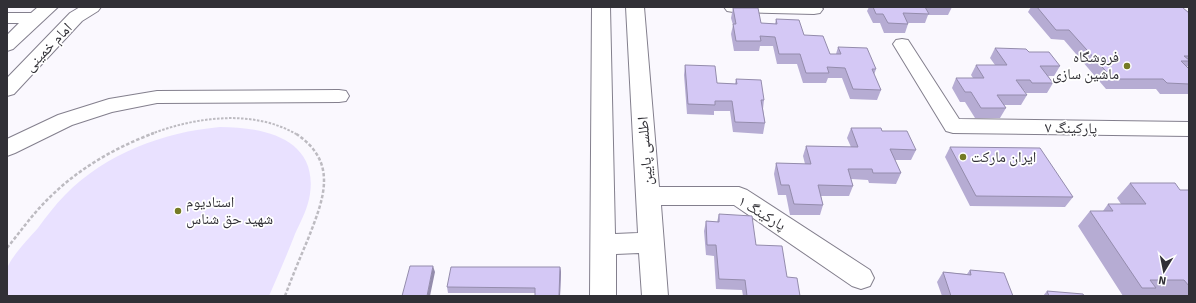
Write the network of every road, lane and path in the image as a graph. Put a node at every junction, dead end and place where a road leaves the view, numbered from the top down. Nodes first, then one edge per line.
1 (49, 7) edge
2 (92, 7) edge
3 (601, 7) edge
4 (635, 7) edge
5 (733, 7) edge
6 (814, 9) dead end
7 (7, 18) edge
8 (35, 18) junction
9 (902, 44) dead end
10 (7, 45) edge
11 (7, 90) edge
12 (339, 96) dead end
13 (1189, 129) edge
14 (7, 148) edge
15 (649, 196) junction
16 (652, 243) junction
17 (603, 244) junction
18 (7, 248) edge
19 (861, 278) dead end
20 (285, 296) edge
21 (603, 296) edge
22 (655, 296) edge

1 - 8 street, امام خمینی
2 - 11 street, امام خمینی
3 - 17 street
4 - 15 street, اطلسی پایین
5 - 6 street
7 - 8 street
8 - 10 street, امام خمینی
9 - 13 street, پارکینگ ۷
12 - 14 street
15 - 16 street, اطلسی پایین
15 - 19 street, پارکینگ ۱
16 - 17 street
16 - 22 street, اطلسی پایین
17 - 21 street
18 - 20 path

